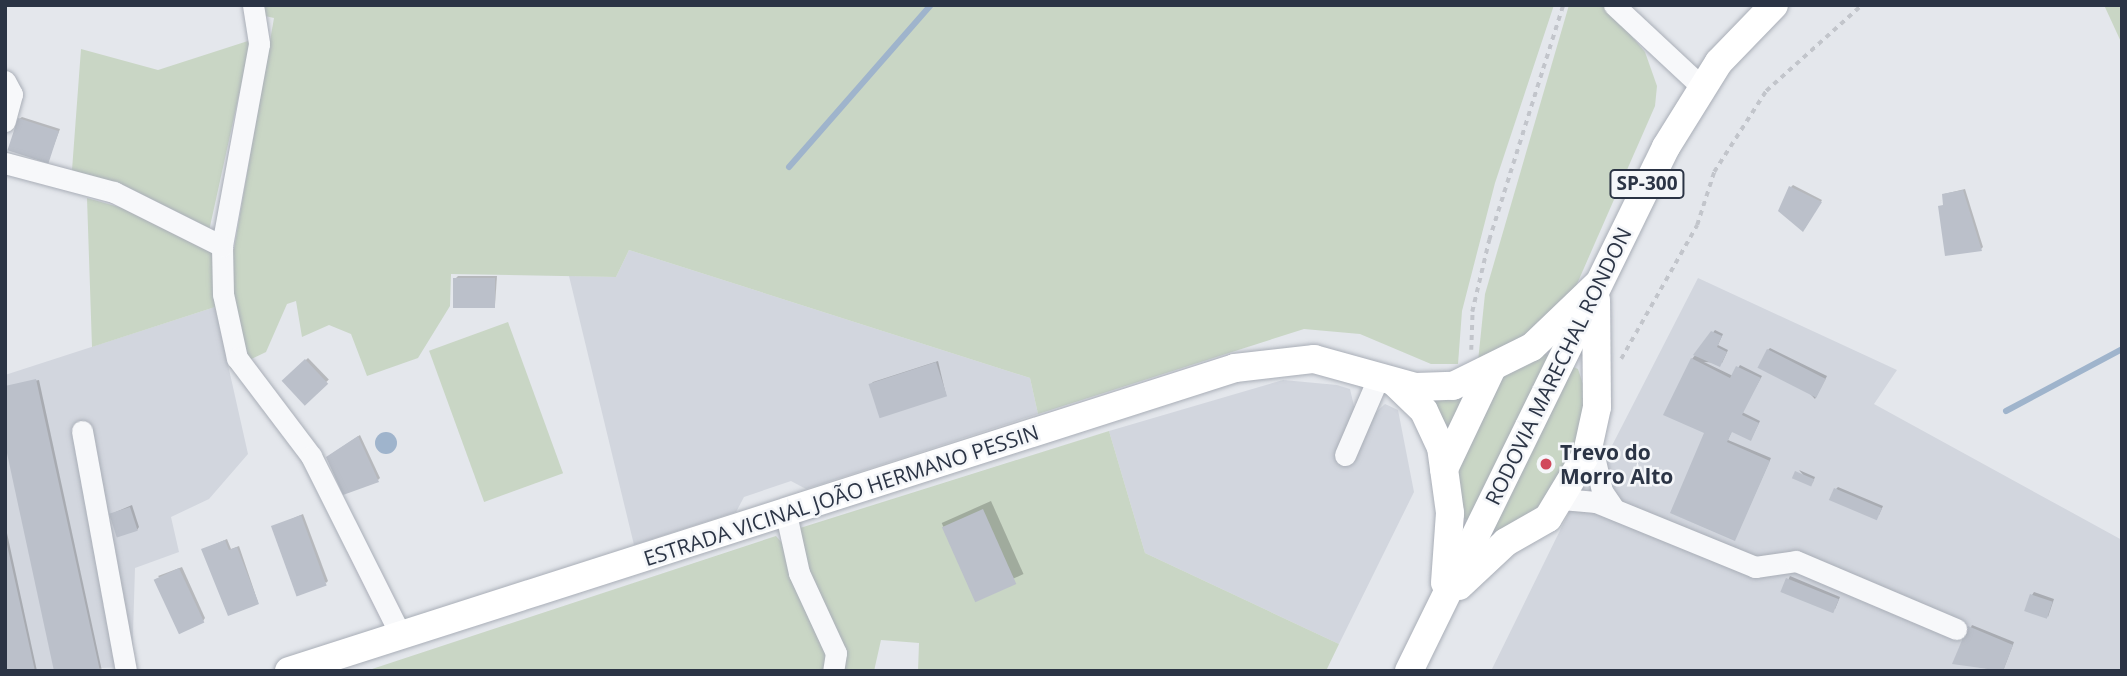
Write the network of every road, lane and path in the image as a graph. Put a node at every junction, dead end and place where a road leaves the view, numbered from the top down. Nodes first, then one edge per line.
1 (253, 5) edge
2 (1563, 5) edge
3 (1614, 5) edge
4 (1773, 5) edge
5 (1862, 5) edge
6 (5, 81) edge
7 (1701, 86) junction
8 (5, 121) edge
9 (5, 163) edge
10 (222, 246) junction
11 (1598, 284) junction
12 (1532, 347) junction
13 (1565, 351) junction
14 (1619, 362) dead end
15 (1482, 374) junction
16 (1593, 377) junction
17 (1387, 380) junction
18 (82, 431) dead end
19 (1591, 443) junction
20 (1345, 455) dead end
21 (1444, 469) junction
22 (1563, 499) junction
23 (1614, 509) junction
24 (1450, 513) junction
25 (786, 514) junction
26 (1475, 537) junction
27 (1507, 542) junction
28 (1442, 603) junction
29 (1956, 629) dead end
30 (400, 634) junction
31 (126, 671) edge
32 (289, 671) edge
33 (833, 671) edge
34 (1409, 671) edge

1 - 10 street
2 - 15 path
3 - 7 street
4 - 7 main road, RODOVIA MARECHAL RONDON / SP-300
5 - 14 path
6 - 8 street
7 - 11 main road, RODOVIA MARECHAL RONDON / SP-300
9 - 10 street
10 - 30 street
11 - 12 main road, ESTRADA VICINAL JOÃO HERMANO PESSIN
11 - 13 main road, RODOVIA MARECHAL RONDON / SP-300
11 - 16 main road
12 - 13 main road
12 - 15 main road, ESTRADA VICINAL JOÃO HERMANO PESSIN
13 - 16 main road
13 - 26 main road, RODOVIA MARECHAL RONDON / SP-300
15 - 17 main road, ESTRADA VICINAL JOÃO HERMANO PESSIN
15 - 21 main road
16 - 19 main road
17 - 20 street
17 - 21 main road
17 - 25 main road, ESTRADA VICINAL JOÃO HERMANO PESSIN
18 - 31 street
19 - 22 main road
19 - 23 street
21 - 24 main road
22 - 23 street
22 - 27 main road
23 - 29 street
24 - 26 main road
24 - 28 main road
25 - 30 main road, ESTRADA VICINAL JOÃO HERMANO PESSIN
25 - 33 street
26 - 27 main road
26 - 28 main road, RODOVIA MARECHAL RONDON / SP-300
27 - 28 main road
28 - 34 main road, RODOVIA MARECHAL RONDON / SP-300
30 - 32 main road, ESTRADA VICINAL JOÃO HERMANO PESSIN

